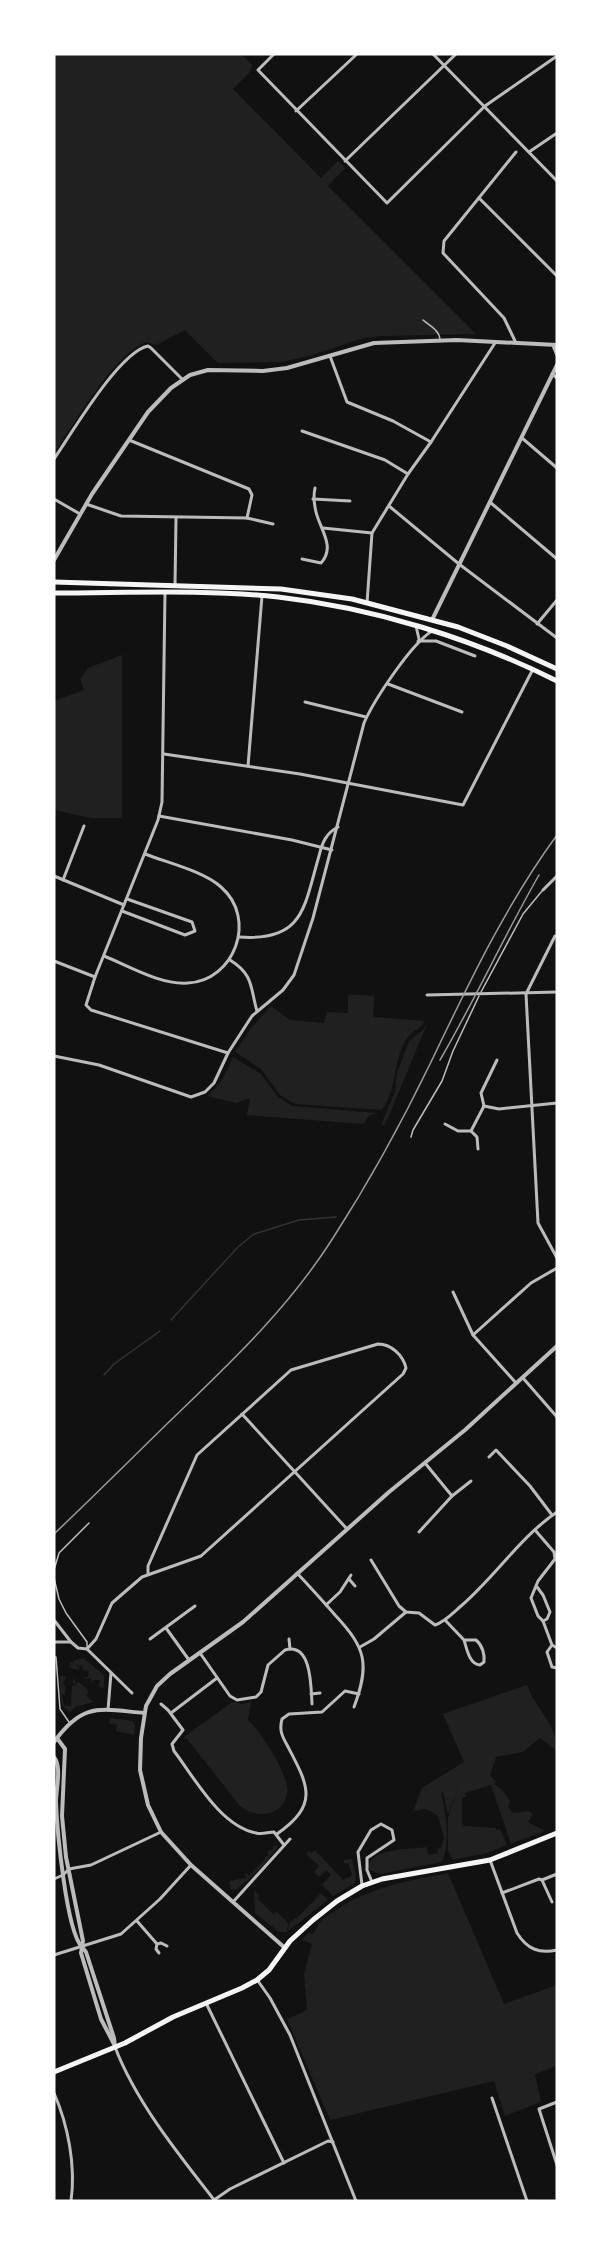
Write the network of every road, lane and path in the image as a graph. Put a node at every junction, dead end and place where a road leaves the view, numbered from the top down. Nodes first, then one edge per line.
1 (274, 54) edge
2 (357, 54) edge
3 (433, 54) edge
4 (456, 54) edge
5 (557, 56) edge
6 (443, 64) junction
7 (485, 106) junction
8 (296, 111) junction
9 (557, 133) edge
10 (516, 152) dead end
11 (529, 152) junction
12 (344, 161) junction
13 (557, 181) edge
14 (479, 198) junction
15 (557, 276) edge
16 (423, 320) dead end
17 (440, 340) junction
18 (495, 343) junction
19 (516, 343) junction
20 (556, 346) edge
21 (557, 354) edge
22 (330, 356) junction
23 (557, 365) edge
24 (552, 374) junction
25 (557, 378) edge
26 (182, 379) junction
27 (302, 430) dead end
28 (522, 438) junction
29 (128, 440) junction
30 (431, 442) junction
31 (54, 459) edge
32 (557, 468) edge
33 (408, 474) junction
34 (315, 488) dead end
35 (54, 499) edge
36 (313, 499) junction
37 (350, 501) dead end
38 (491, 503) junction
39 (86, 504) junction
40 (389, 506) junction
41 (80, 514) junction
42 (177, 518) junction
43 (247, 518) junction
44 (273, 524) dead end
45 (322, 528) junction
46 (372, 533) junction
47 (302, 559) dead end
48 (557, 559) edge
49 (54, 560) edge
50 (459, 564) junction
51 (54, 582) edge
52 (175, 586) junction
53 (165, 592) junction
54 (54, 593) edge
55 (262, 596) junction
56 (557, 600) edge
57 (367, 603) junction
58 (432, 620) junction
59 (537, 624) junction
60 (416, 626) junction
61 (432, 631) junction
62 (557, 638) edge
63 (418, 641) junction
64 (475, 657) dead end
65 (533, 669) junction
66 (557, 669) edge
67 (557, 681) edge
68 (388, 684) junction
69 (305, 702) dead end
70 (462, 712) dead end
71 (366, 717) junction
72 (164, 754) junction
73 (248, 766) junction
74 (348, 783) junction
75 (159, 816) junction
76 (84, 826) dead end
77 (338, 827) junction
78 (321, 848) junction
79 (332, 850) junction
80 (145, 854) junction
81 (54, 876) edge
82 (557, 876) edge
83 (63, 880) junction
84 (543, 890) joint
85 (127, 899) junction
86 (124, 905) junction
87 (122, 911) junction
88 (555, 936) dead end
89 (239, 937) junction
90 (104, 956) junction
91 (230, 960) junction
92 (54, 961) edge
93 (95, 977) junction
94 (557, 992) edge
95 (526, 994) junction
96 (427, 995) dead end
97 (256, 1011) junction
98 (228, 1053) junction
99 (54, 1056) edge
100 (497, 1060) dead end
101 (557, 1103) edge
102 (531, 1104) junction
103 (484, 1106) junction
104 (445, 1124) dead end
105 (471, 1131) junction
106 (411, 1137) dead end
107 (478, 1149) dead end
108 (557, 1258) edge
109 (557, 1268) edge
110 (453, 1292) dead end
111 (472, 1335) junction
112 (557, 1346) edge
113 (523, 1377) junction
114 (516, 1383) junction
115 (242, 1414) junction
116 (557, 1417) edge
117 (489, 1457) dead end
118 (425, 1463) junction
119 (295, 1472) junction
120 (471, 1481) dead end
121 (452, 1496) junction
122 (557, 1512) edge
123 (552, 1515) junction
124 (89, 1523) dead end
125 (346, 1529) junction
126 (535, 1530) junction
127 (419, 1532) dead end
128 (371, 1560) dead end
129 (54, 1570) edge
130 (297, 1573) junction
131 (148, 1574) junction
132 (54, 1578) edge
133 (355, 1586) dead end
134 (537, 1587) junction
135 (326, 1605) junction
136 (195, 1606) dead end
137 (406, 1612) junction
138 (54, 1620) edge
139 (445, 1620) junction
140 (543, 1621) junction
141 (166, 1628) junction
142 (150, 1639) dead end
143 (289, 1639) dead end
144 (464, 1640) junction
145 (54, 1642) edge
146 (71, 1642) junction
147 (552, 1645) junction
148 (360, 1647) junction
149 (557, 1648) edge
150 (87, 1649) junction
151 (290, 1649) junction
152 (200, 1652) junction
153 (54, 1657) edge
154 (189, 1660) junction
155 (557, 1668) edge
156 (111, 1672) junction
157 (217, 1678) junction
158 (132, 1693) dead end
159 (311, 1694) junction
160 (320, 1694) dead end
161 (359, 1694) junction
162 (161, 1704) dead end
163 (312, 1704) dead end
164 (354, 1707) dead end
165 (108, 1710) junction
166 (144, 1713) junction
167 (171, 1713) junction
168 (69, 1722) junction
169 (56, 1740) edge
170 (54, 1757) edge
171 (61, 1764) junction
172 (161, 1832) junction
173 (557, 1833) edge
174 (277, 1834) junction
175 (290, 1839) dead end
176 (284, 1845) junction
177 (489, 1860) junction
178 (191, 1865) junction
179 (69, 1869) junction
180 (557, 1874) edge
181 (63, 1875) junction
182 (54, 1879) edge
183 (542, 1880) junction
184 (372, 1882) junction
185 (362, 1886) junction
186 (502, 1893) junction
187 (233, 1902) junction
188 (552, 1902) dead end
189 (137, 1921) junction
190 (157, 1944) junction
191 (82, 1947) junction
192 (167, 1947) dead end
193 (285, 1948) junction
194 (557, 1950) edge
195 (159, 1953) dead end
196 (54, 1955) edge
197 (257, 1980) junction
198 (206, 2003) junction
199 (115, 2047) junction
200 (54, 2072) edge
201 (54, 2093) edge
202 (492, 2098) dead end
203 (557, 2102) edge
204 (334, 2143) junction
205 (284, 2163) junction
206 (557, 2165) edge
207 (71, 2201) edge
208 (214, 2201) edge
209 (356, 2201) edge
210 (527, 2201) edge

1 - 8 street
2 - 8 street
3 - 6 street
4 - 6 street
5 - 7 street
6 - 7 street
6 - 12 street
7 - 11 street
7 - 12 street
8 - 12 street
9 - 11 street
10 - 14 street
11 - 13 street
14 - 15 street
14 - 19 street
16 - 17 lane
17 - 18 street
17 - 22 street
18 - 19 street
18 - 30 street
19 - 20 street
20 - 21 street
22 - 26 street
22 - 30 street
23 - 24 street
24 - 25 street
24 - 28 street
26 - 29 street
26 - 31 street
27 - 33 street
28 - 32 street
28 - 38 street
29 - 39 street
29 - 43 street
30 - 33 street
33 - 40 street
34 - 36 street
35 - 41 street
36 - 37 street
36 - 45 street
38 - 48 street
38 - 50 street
39 - 41 street
39 - 42 street
40 - 46 street
40 - 50 street
41 - 49 street
42 - 43 street
42 - 52 street
43 - 44 street
45 - 46 street
45 - 47 street
46 - 57 street
50 - 58 street
50 - 59 street
51 - 52 main road
52 - 57 main road
53 - 54 main road
53 - 55 main road
53 - 72 street
55 - 60 main road
55 - 73 street
56 - 59 street
57 - 58 main road
58 - 66 main road
59 - 62 street
60 - 61 main road
60 - 63 street
61 - 63 street
61 - 65 main road
63 - 64 street
63 - 68 street
65 - 67 main road
65 - 74 street
68 - 70 street
68 - 71 street
69 - 71 street
71 - 74 street
72 - 73 street
72 - 75 street
73 - 74 street
74 - 77 street
75 - 78 street
75 - 80 street
76 - 83 street
77 - 78 street
77 - 79 street
78 - 79 street
78 - 89 street
79 - 97 street
80 - 85 street
80 - 89 street
81 - 83 street
82 - 84 street
83 - 86 street
84 - 106 lane
85 - 86 street
85 - 87 street
86 - 87 street
87 - 90 street
88 - 95 street
89 - 91 street
90 - 91 street
90 - 93 street
91 - 97 street
92 - 93 street
93 - 98 street
94 - 95 street
95 - 96 street
95 - 102 street
97 - 98 street
98 - 99 street
100 - 103 street
101 - 102 street
102 - 103 street
102 - 108 street
103 - 105 street
104 - 105 street
105 - 107 street
109 - 111 street
110 - 111 street
111 - 114 street
112 - 113 street
113 - 114 street
113 - 116 street
114 - 118 street
115 - 119 street
115 - 119 street
115 - 131 street
117 - 123 street
118 - 121 street
118 - 125 street
119 - 125 street
119 - 131 street
120 - 121 street
121 - 127 street
122 - 123 street
123 - 126 street
124 - 129 lane
125 - 130 street
126 - 134 street
126 - 139 street
128 - 137 street
130 - 135 street
130 - 152 street
131 - 150 street
132 - 150 lane
133 - 135 street
134 - 140 street
134 - 140 street
135 - 148 street
136 - 141 street
137 - 139 street
137 - 148 street
138 - 146 street
139 - 144 street
140 - 147 street
141 - 142 street
141 - 154 street
143 - 151 street
144 - 144 street
145 - 146 street
146 - 150 street
147 - 149 street
147 - 155 street
148 - 161 street
150 - 156 street
151 - 157 street
151 - 159 street
152 - 154 street
152 - 157 street
153 - 168 lane
154 - 166 street
156 - 158 street
156 - 165 street
157 - 167 street
159 - 160 street
159 - 163 street
161 - 164 street
161 - 174 street
162 - 167 street
165 - 166 street
165 - 168 street
166 - 172 street
167 - 174 street
168 - 169 street
169 - 171 street
170 - 171 street
171 - 179 street
171 - 181 street
172 - 178 street
172 - 179 street
173 - 177 main road
174 - 176 street
175 - 176 street
176 - 187 street
177 - 184 main road
177 - 186 street
178 - 187 street
178 - 189 street
179 - 181 street
179 - 191 street
180 - 183 street
181 - 182 street
181 - 191 street
183 - 186 street
183 - 188 street
184 - 185 main road
184 - 185 street
185 - 193 main road
186 - 194 street
187 - 193 street
189 - 190 street
189 - 191 street
190 - 192 street
190 - 195 street
191 - 196 street
191 - 199 street
193 - 197 main road
197 - 198 main road
197 - 204 street
198 - 199 main road
198 - 205 street
199 - 200 main road
199 - 208 street
201 - 207 street
202 - 210 street
203 - 206 street
204 - 205 street
204 - 209 street
205 - 208 street

